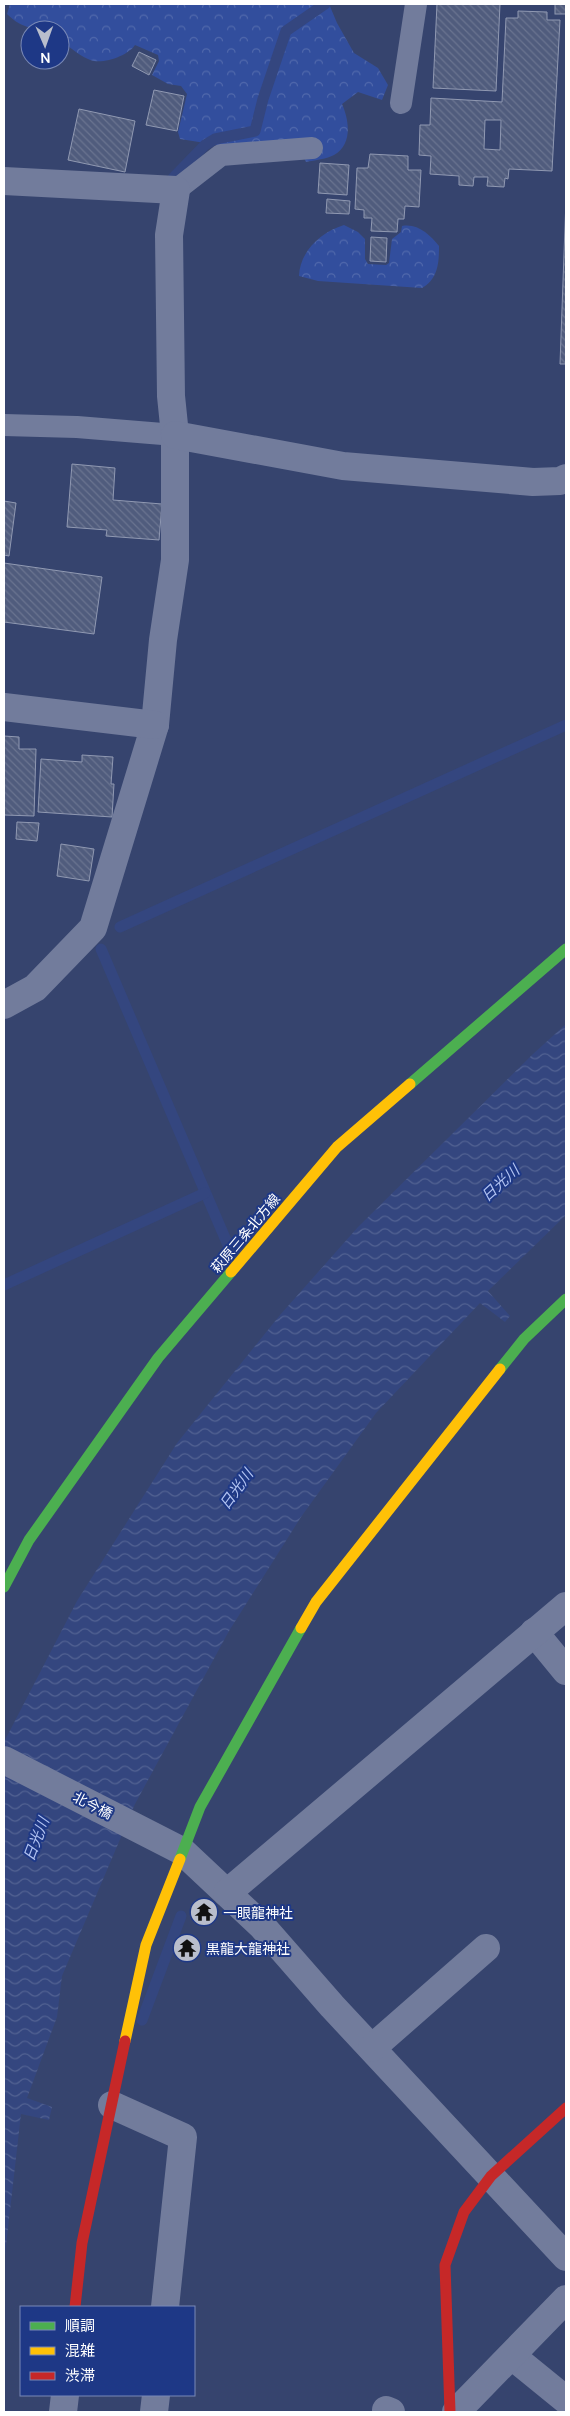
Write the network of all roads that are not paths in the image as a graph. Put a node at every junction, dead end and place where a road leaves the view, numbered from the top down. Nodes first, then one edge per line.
1 (416, 4) edge
2 (401, 103) dead end
3 (312, 148) dead end
4 (4, 181) edge
5 (176, 190) junction
6 (4, 425) edge
7 (175, 435) junction
8 (566, 478) edge
9 (4, 707) edge
10 (155, 724) junction
11 (566, 949) edge
12 (4, 1005) edge
13 (566, 1299) edge
14 (4, 1587) edge
15 (566, 1606) edge
16 (534, 1632) junction
17 (566, 1671) edge
18 (4, 1760) edge
19 (182, 1851) junction
20 (227, 1893) junction
21 (486, 1948) dead end
22 (372, 2048) junction
23 (112, 2105) junction
24 (566, 2108) edge
25 (491, 2176) junction
26 (566, 2257) edge
27 (566, 2300) edge
28 (75, 2306) edge
29 (165, 2306) edge
30 (512, 2356) junction
31 (65, 2396) edge
32 (156, 2396) edge
33 (566, 2400) edge
34 (63, 2412) edge
35 (154, 2412) edge
36 (450, 2412) edge
37 (456, 2412) edge

1 - 2 lane
3 - 5 lane
4 - 5 street
5 - 7 street
6 - 7 lane
7 - 8 street
7 - 10 street
9 - 10 street
10 - 12 street
11 - 14 street, 萩原三条北方線
13 - 19 street
15 - 16 street
16 - 17 street
16 - 20 street
18 - 19 street, 北今橋
19 - 20 street, 北今橋
19 - 23 street
20 - 22 street, 北今橋
21 - 22 street
22 - 25 street, 北今橋
23 - 28 street
23 - 29 street
24 - 25 street
25 - 26 street, 北今橋
25 - 36 street
27 - 30 street
30 - 33 street
30 - 37 street
31 - 34 street
32 - 35 street

